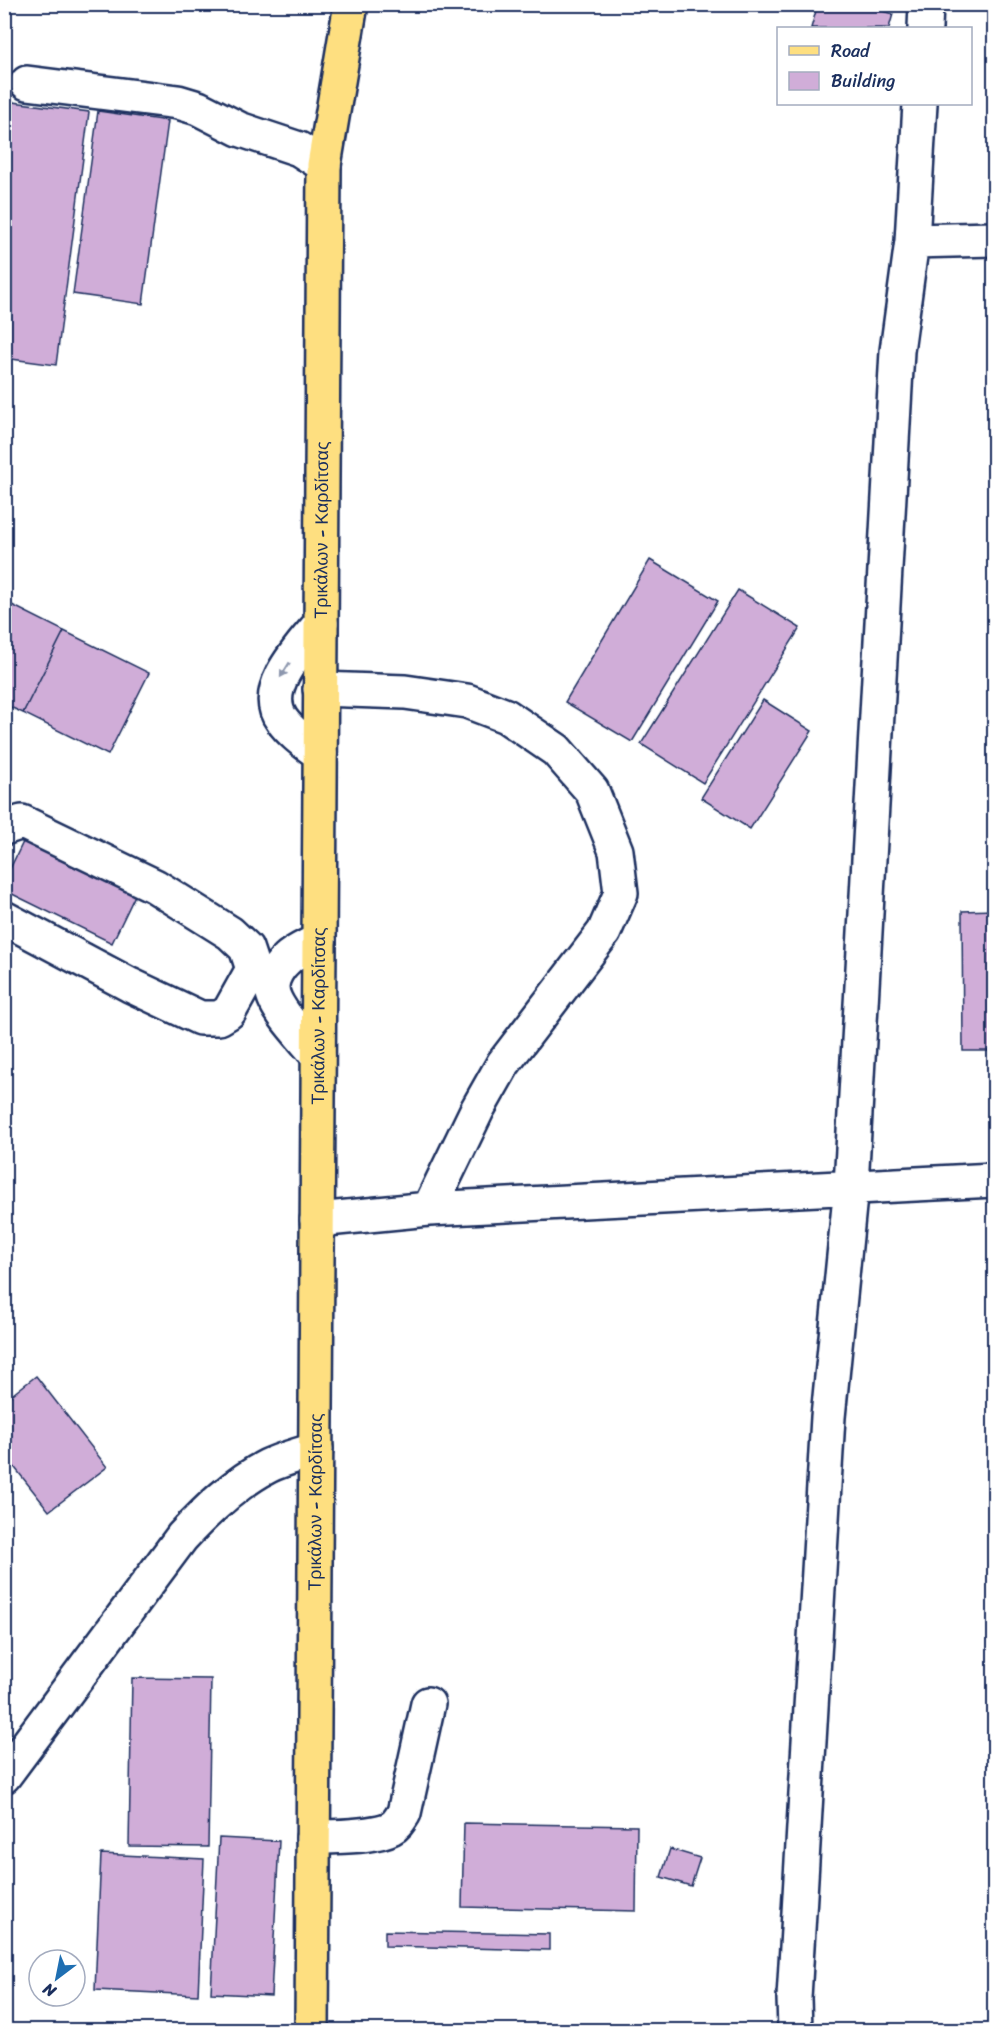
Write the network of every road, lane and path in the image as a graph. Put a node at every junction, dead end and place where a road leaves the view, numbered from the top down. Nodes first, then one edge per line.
1 (351, 4) edge
2 (926, 4) edge
3 (925, 27) edge
4 (27, 83) dead end
5 (920, 105) edge
6 (324, 165) junction
7 (994, 239) edge
8 (912, 241) junction
9 (321, 623) junction
10 (320, 689) junction
11 (320, 754) junction
12 (4, 828) edge
13 (4, 918) edge
14 (319, 940) junction
15 (264, 970) junction
16 (318, 1056) junction
17 (994, 1180) edge
18 (851, 1186) junction
19 (429, 1209) junction
20 (317, 1220) junction
21 (316, 1449) junction
22 (428, 1704) dead end
23 (4, 1776) edge
24 (313, 1838) junction
25 (312, 2031) edge
26 (795, 2031) edge

1 - 6 main road, Τρικάλων - Καρδίτσας
2 - 3 street
4 - 6 street
5 - 8 street
6 - 9 main road, Τρικάλων - Καρδίτσας
7 - 8 street
8 - 18 street
9 - 10 main road, Τρικάλων - Καρδίτσας
9 -> 11 street
10 - 11 main road, Τρικάλων - Καρδίτσας
10 - 19 street
11 - 14 main road, Τρικάλων - Καρδίτσας
12 - 15 street
13 - 15 street
14 - 15 street
14 - 16 main road, Τρικάλων - Καρδίτσας
15 - 16 street
16 - 20 main road, Τρικάλων - Καρδίτσας
17 - 18 street
18 - 19 street
18 - 26 street
19 - 20 street
20 - 21 main road, Τρικάλων - Καρδίτσας
21 - 23 street
21 - 24 main road, Τρικάλων - Καρδίτσας
22 - 24 street
24 - 25 main road, Τρικάλων - Καρδίτσας

